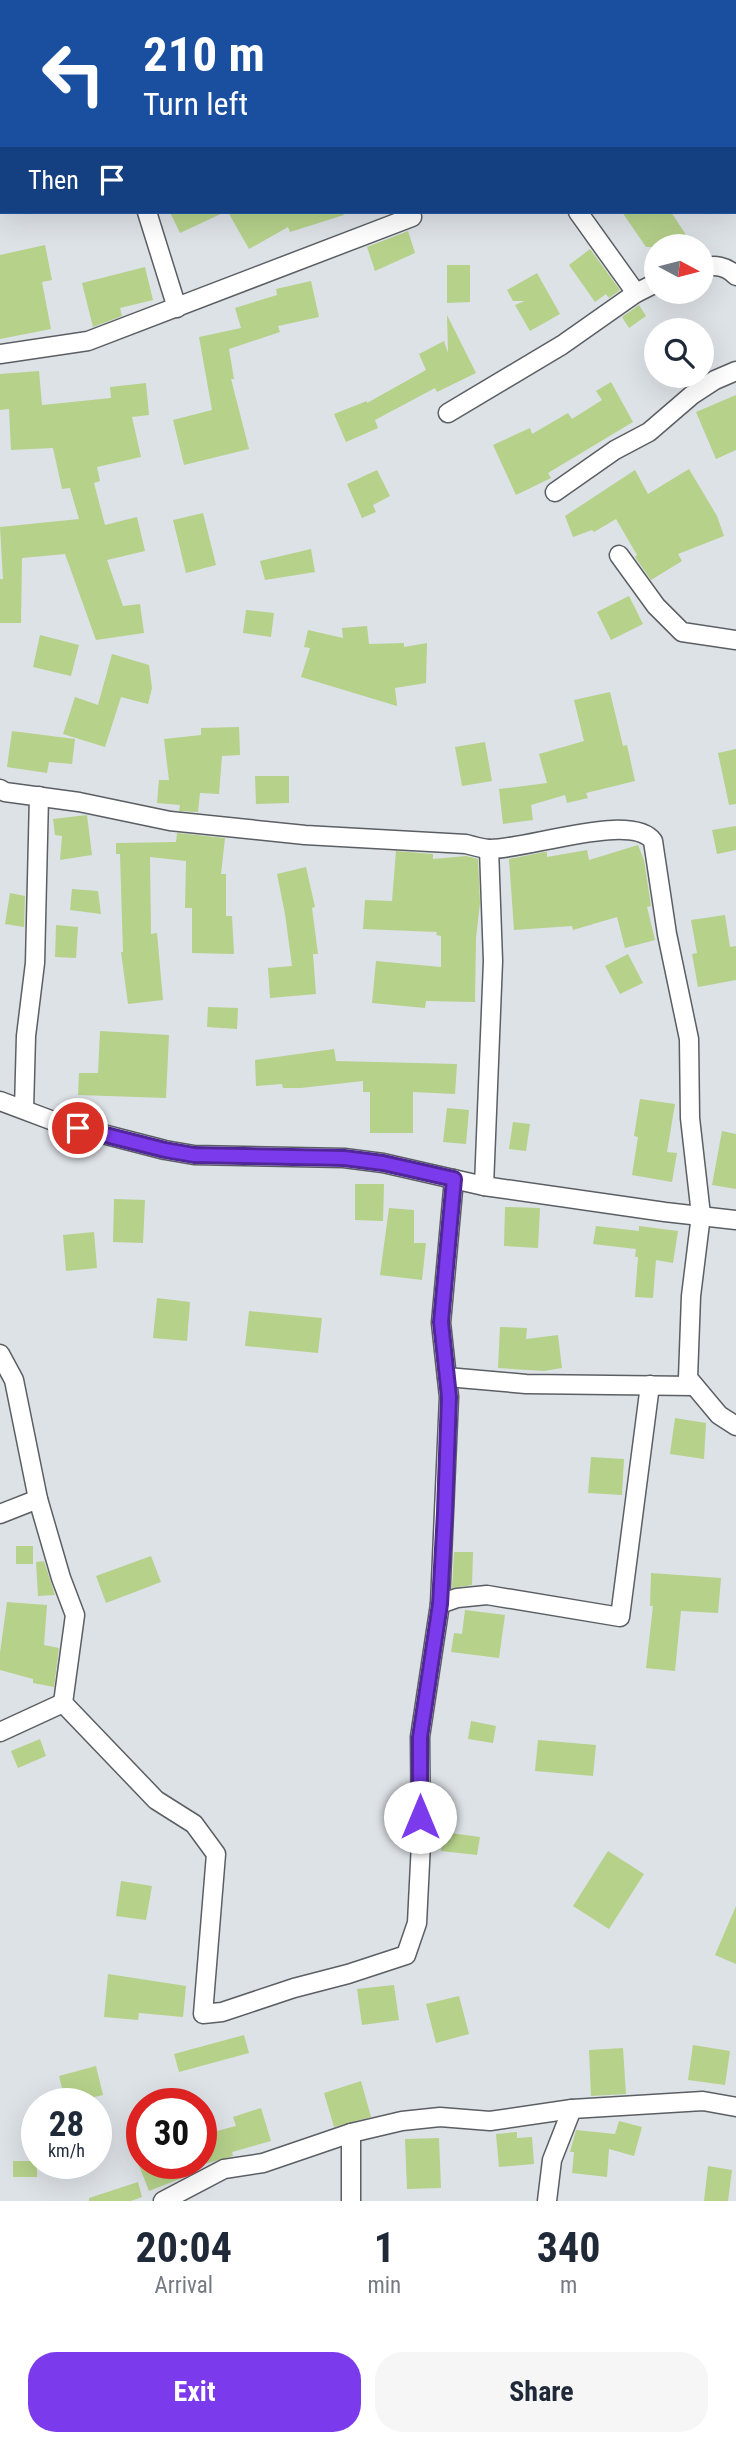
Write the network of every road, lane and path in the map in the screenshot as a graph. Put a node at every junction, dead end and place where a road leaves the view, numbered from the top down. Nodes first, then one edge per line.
1 (148, 214) edge
2 (579, 214) edge
3 (412, 217) dead end
4 (714, 265) edge
5 (736, 276) edge
6 (644, 289) edge
7 (636, 293) junction
8 (177, 308) junction
9 (0, 354) edge
10 (736, 371) edge
11 (448, 413) dead end
12 (555, 492) dead end
13 (620, 555) dead end
14 (736, 640) edge
15 (0, 789) edge
16 (39, 796) junction
17 (489, 849) junction
18 (0, 1101) edge
19 (24, 1109) junction
20 (454, 1179) junction
21 (484, 1186) junction
22 (701, 1215) junction
23 (736, 1220) edge
24 (0, 1354) edge
25 (447, 1377) junction
26 (649, 1385) junction
27 (695, 1386) junction
28 (736, 1426) edge
29 (38, 1499) junction
30 (0, 1514) edge
31 (440, 1604) junction
32 (63, 1703) junction
33 (0, 1732) edge
34 (736, 2107) edge
35 (572, 2109) junction
36 (351, 2133) junction
37 (163, 2201) edge
38 (351, 2201) edge
39 (547, 2201) edge

1 - 8 street
2 - 7 street
3 - 8 street
4 - 5 street
6 - 7 street
7 - 11 street
8 - 9 street
10 - 12 street
13 - 14 street
15 - 16 street
16 - 17 street
16 - 19 street
17 - 21 street
17 - 22 street
18 - 19 street
19 - 20 street
20 - 21 street
20 - 25 street
21 - 22 street
22 - 23 street
22 - 27 street
24 - 29 street
25 - 26 street
25 - 31 street
26 - 27 street
26 - 31 street
27 - 28 street
29 - 30 street
29 - 32 street
31 - 32 street
32 - 33 street
34 - 35 street
35 - 36 street
35 - 39 street
36 - 37 street
36 - 38 street

